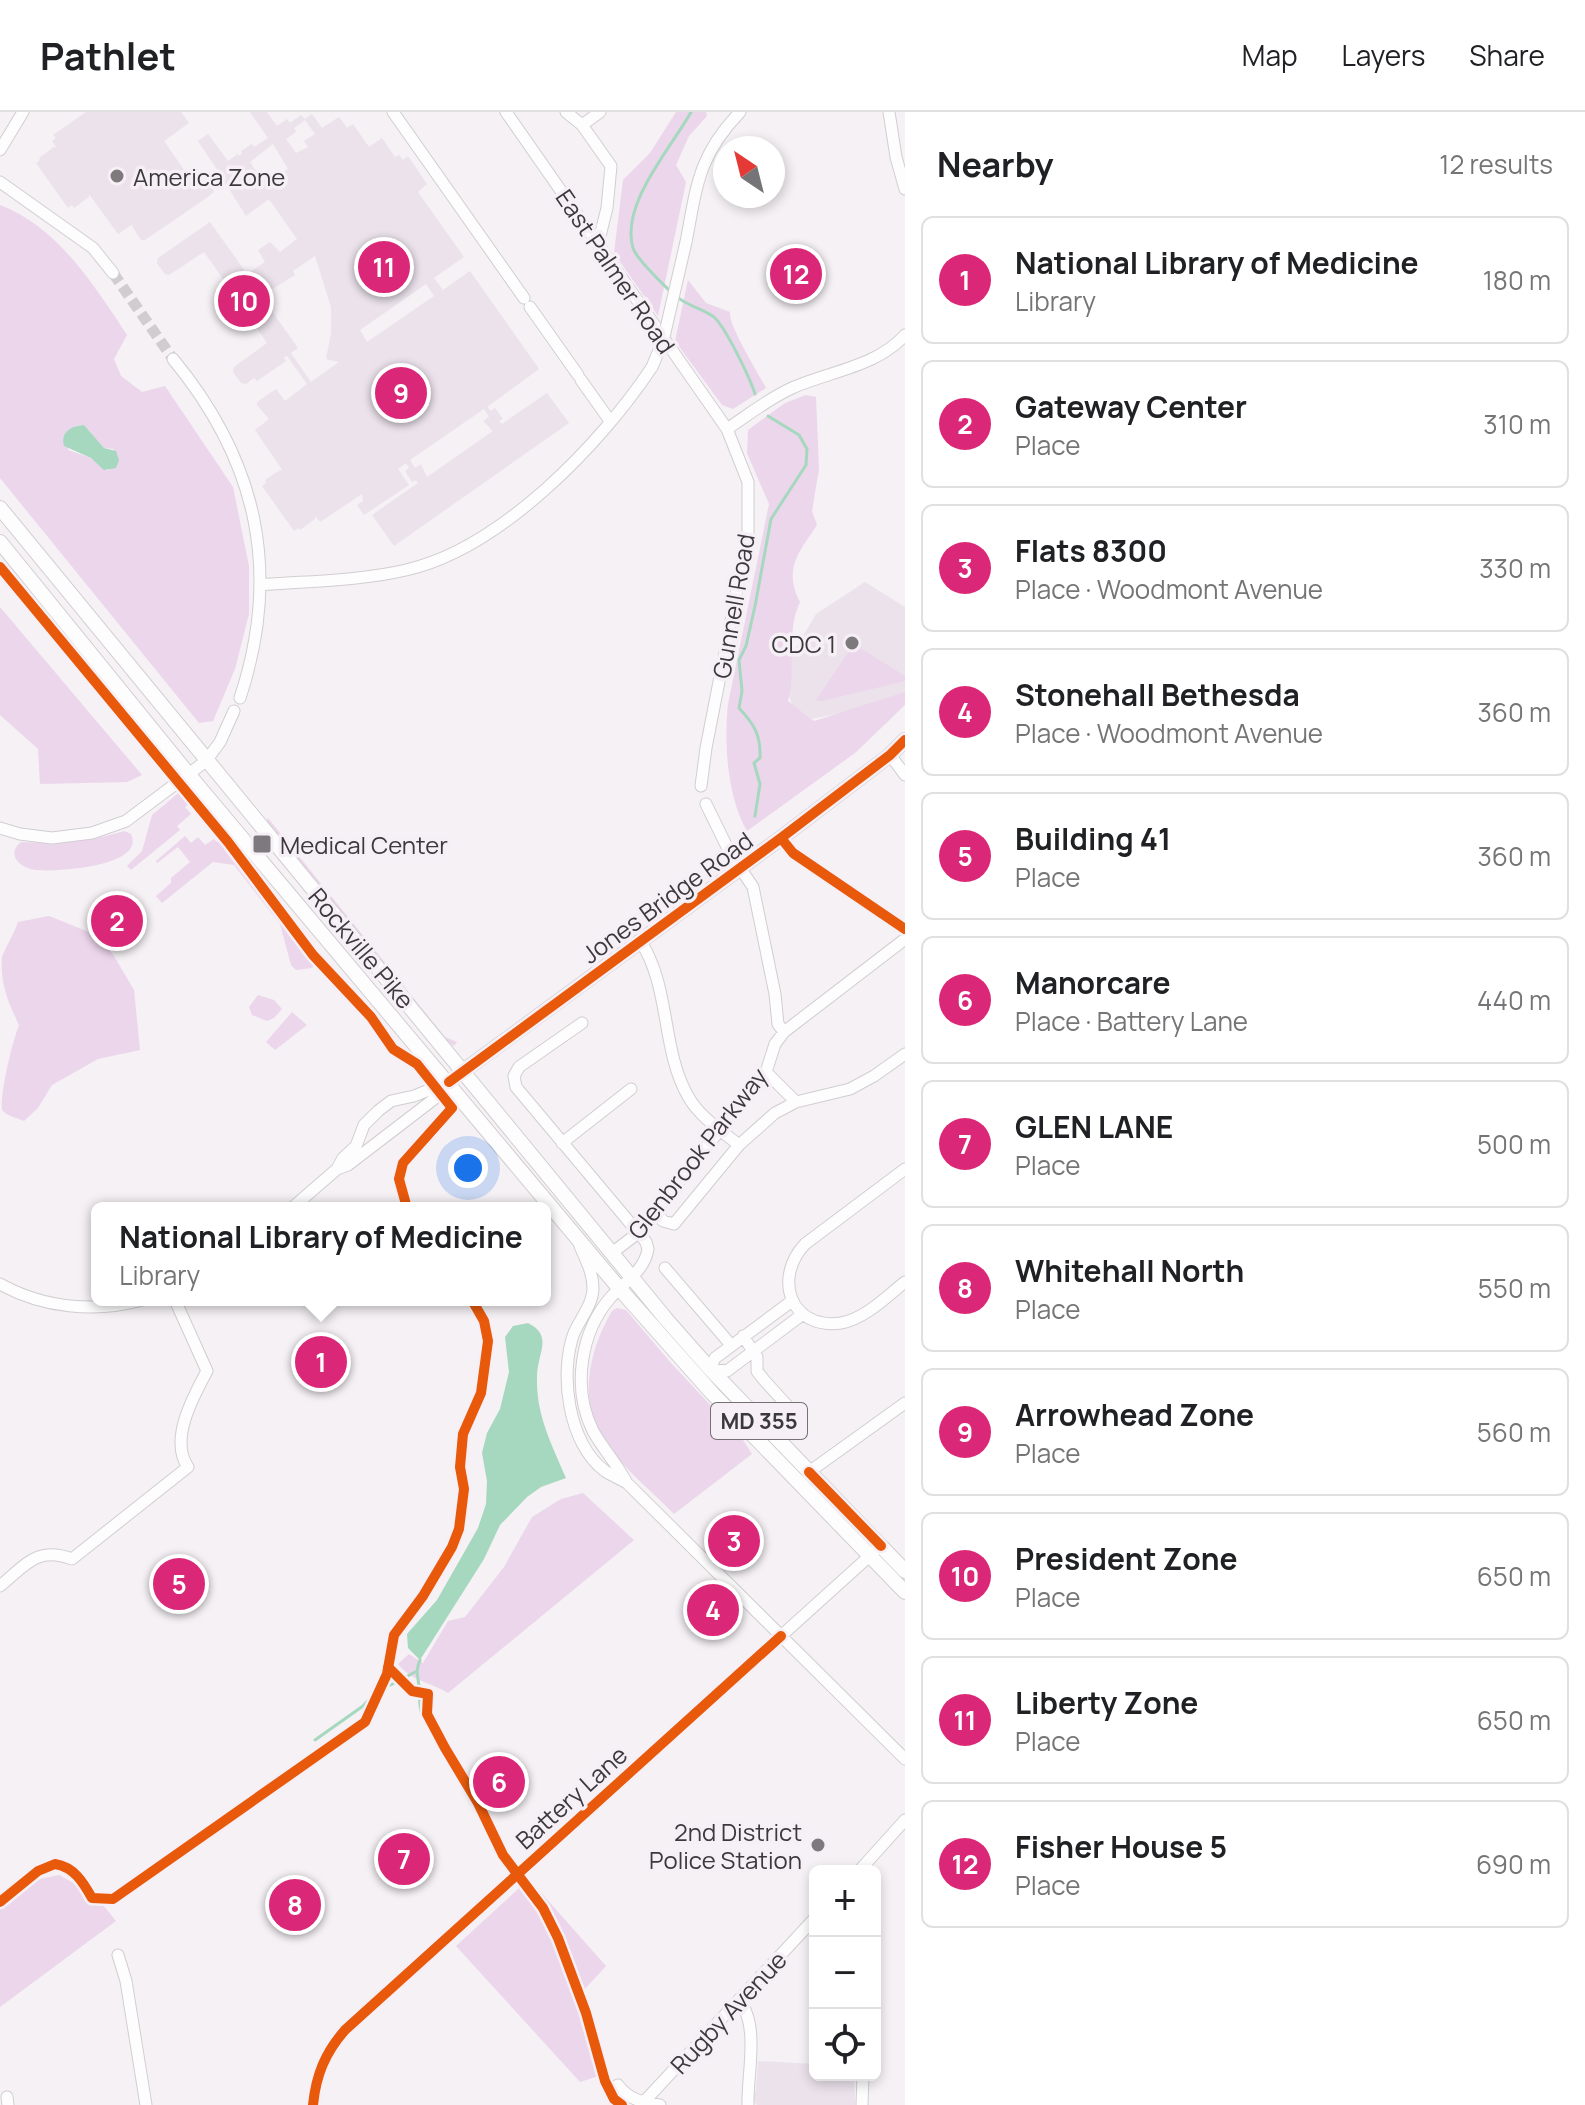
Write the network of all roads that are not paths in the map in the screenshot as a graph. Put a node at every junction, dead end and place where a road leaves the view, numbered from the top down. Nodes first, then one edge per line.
1 (23, 112) edge
2 (393, 112) edge
3 (506, 112) edge
4 (600, 112) edge
5 (740, 112) edge
6 (889, 112) edge
7 (567, 113) edge
8 (582, 125) junction
9 (0, 150) edge
10 (0, 182) edge
11 (905, 189) edge
12 (598, 244) junction
13 (113, 273) tunnel mouth
14 (905, 335) edge
15 (173, 359) tunnel mouth
16 (610, 421) junction
17 (727, 429) junction
18 (0, 508) edge
19 (0, 542) edge
20 (260, 585) junction
21 (240, 698) dead end
22 (234, 711) dead end
23 (905, 740) edge
24 (890, 755) junction
25 (206, 761) junction
26 (189, 775) junction
27 (905, 775) edge
28 (701, 786) dead end
29 (706, 804) dead end
30 (1, 830) edge
31 (781, 838) junction
32 (740, 867) junction
33 (905, 929) edge
34 (905, 939) edge
35 (641, 942) junction
36 (582, 1023) dead end
37 (784, 1032) junction
38 (905, 1054) edge
39 (464, 1070) junction
40 (766, 1072) junction
41 (449, 1082) junction
42 (631, 1089) dead end
43 (391, 1101) junction
44 (796, 1102) junction
45 (404, 1121) junction
46 (364, 1125) junction
47 (720, 1129) junction
48 (379, 1140) junction
49 (562, 1143) junction
50 (739, 1145) junction
51 (337, 1169) junction
52 (905, 1169) edge
53 (299, 1202) edge
54 (548, 1202) edge
55 (551, 1205) edge
56 (656, 1211) junction
57 (574, 1233) junction
58 (638, 1233) junction
59 (612, 1253) junction
60 (665, 1268) dead end
61 (631, 1277) junction
62 (905, 1282) edge
63 (0, 1284) edge
64 (619, 1288) junction
65 (792, 1301) junction
66 (103, 1306) edge
67 (178, 1306) edge
68 (803, 1314) junction
69 (743, 1336) junction
70 (731, 1345) junction
71 (754, 1351) junction
72 (704, 1374) junction
73 (905, 1403) edge
74 (794, 1413) dead end
75 (809, 1472) junction
76 (796, 1482) junction
77 (627, 1483) junction
78 (875, 1552) junction
79 (901, 1561) edge
80 (0, 1586) edge
81 (905, 1592) edge
82 (781, 1636) junction
83 (905, 1759) edge
84 (905, 1820) edge
85 (864, 1865) edge
86 (809, 1925) edge
87 (118, 1955) dead end
88 (739, 2001) junction
89 (863, 2081) edge
90 (618, 2085) dead end
91 (643, 2103) edge
92 (146, 2105) edge
93 (313, 2105) edge
94 (660, 2105) edge
95 (748, 2105) edge
96 (862, 2105) edge

1 - 9 street
2 - 16 street
3 - 12 street, East Palmer Road
4 - 8 street
5 - 16 street, bridge
6 - 11 street
7 - 8 street
8 - 12 street
10 - 13 street
12 - 17 street, East Palmer Road
14 - 17 street
15 - 20 street
16 - 20 street
17 - 28 street, Gunnell Road
18 - 25 main road, Rockville Pike / MD 355
19 - 26 main road, Rockville Pike / MD 355
20 - 21 street
22 - 25 street
23 - 24 main road, Jones Bridge Road
24 - 27 street
24 - 31 main road, Jones Bridge Road
25 - 26 street
25 - 39 main road, Rockville Pike / MD 355
26 - 30 street
26 - 41 main road, Rockville Pike / MD 355
29 - 32 street
31 - 32 main road, Jones Bridge Road
31 - 33 street
32 - 35 main road, Jones Bridge Road
32 - 37 street
34 - 37 street
35 - 39 main road, Jones Bridge Road
35 - 47 street
36 - 49 street
37 - 40 street, Glenbrook Parkway
38 - 44 street
39 - 41 main road, Jones Bridge Road
39 - 59 main road, Rockville Pike / MD 355
40 - 44 street
40 - 47 street, Glenbrook Parkway
41 - 43 street
41 - 45 street
41 - 54 main road, Rockville Pike / MD 355
42 - 49 street
43 - 45 street
43 - 46 street
44 - 50 street
45 - 48 street
46 - 48 street
46 - 51 street
47 - 50 street
47 - 56 street, Glenbrook Parkway
48 - 51 street
49 - 58 street
50 - 56 street
51 - 53 street
52 - 65 street
55 - 57 main road, Rockville Pike / MD 355
56 - 58 street, Glenbrook Parkway
57 - 64 main road, Rockville Pike / MD 355
57 - 77 street
58 - 59 street, Glenbrook Parkway
58 - 61 street
59 - 61 main road, Rockville Pike / MD 355
60 - 70 street
61 - 64 street
61 - 72 main road, MD 355
62 - 68 street
63 - 66 street
64 - 72 main road, MD 355
64 - 77 street
65 - 68 street
65 - 69 street
67 - 80 street
68 - 71 street
69 - 70 street
69 - 71 street
70 - 72 street
71 - 72 street
71 - 74 street
72 - 75 main road, MD 355
72 - 76 main road, MD 355
73 - 75 street
75 - 76 main road
75 - 78 main road, MD 355
76 - 78 main road, MD 355
77 - 82 street
78 - 79 main road, MD 355
78 - 81 main road, MD 355
78 - 82 street, Battery Lane
82 - 83 street
82 - 93 street, Battery Lane
84 - 85 street
86 - 88 street, Rugby Avenue
87 - 92 street
88 - 91 street, Rugby Avenue
88 - 95 street
89 - 96 street
90 - 91 street
91 - 94 street

